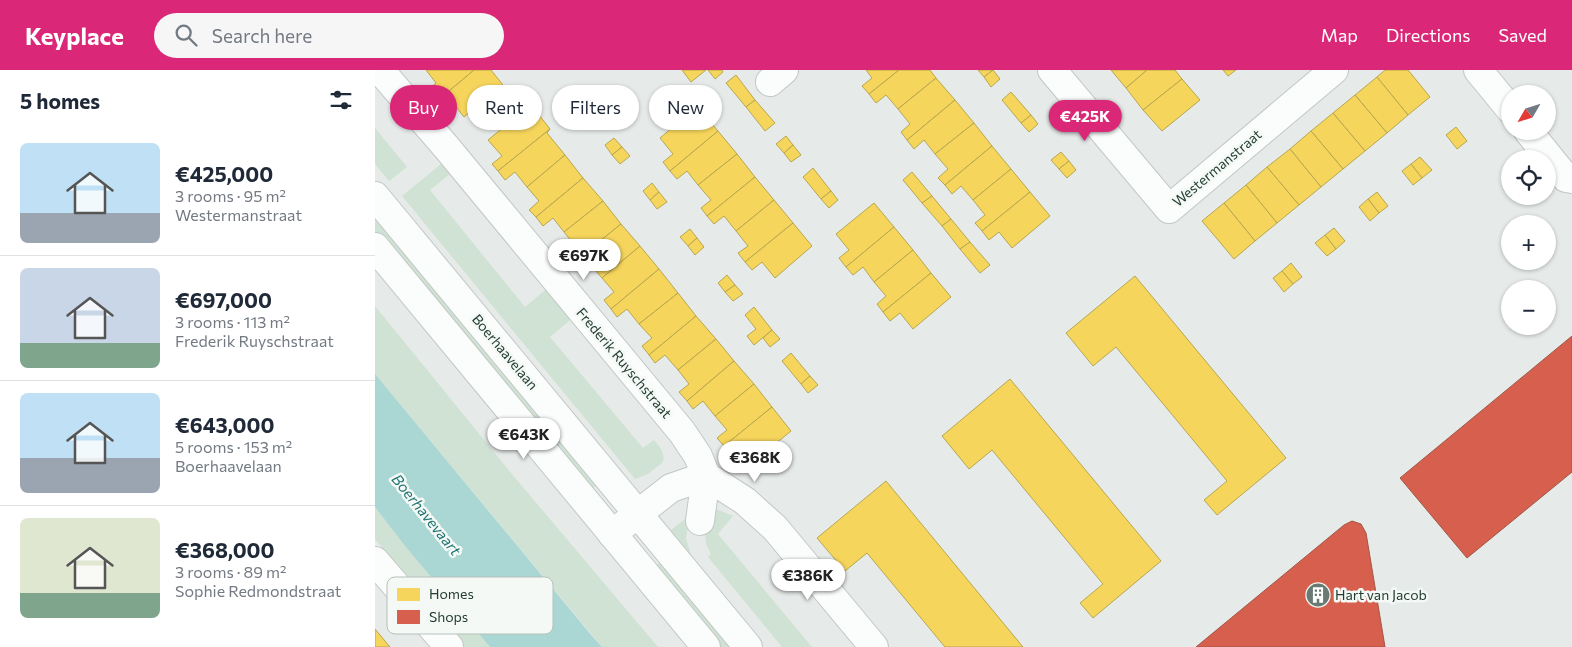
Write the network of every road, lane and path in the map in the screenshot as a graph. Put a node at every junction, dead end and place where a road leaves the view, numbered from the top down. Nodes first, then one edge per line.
1 (380, 70) edge
2 (1053, 70) edge
3 (1334, 70) edge
4 (1478, 70) edge
5 (1501, 98) edge
6 (1535, 140) edge
7 (1572, 179) edge
8 (375, 196) edge
9 (375, 247) edge
10 (706, 476) junction
11 (639, 513) junction
12 (700, 522) dead end
13 (612, 534) junction
14 (375, 561) edge
15 (389, 577) edge
16 (438, 634) edge
17 (449, 647) edge
18 (706, 647) edge
19 (749, 647) edge
20 (874, 647) edge

1 - 10 street, Frederik Ruyschstraat
2 - 3 street, Westermanstraat
4 - 5 street
6 - 7 street
8 - 11 street, Boerhaavelaan
9 - 13 street
10 - 11 street
10 - 12 street
10 - 20 street
11 - 13 street
11 - 19 street, Boerhaavelaan
13 - 18 street
14 - 15 street
16 - 17 street

